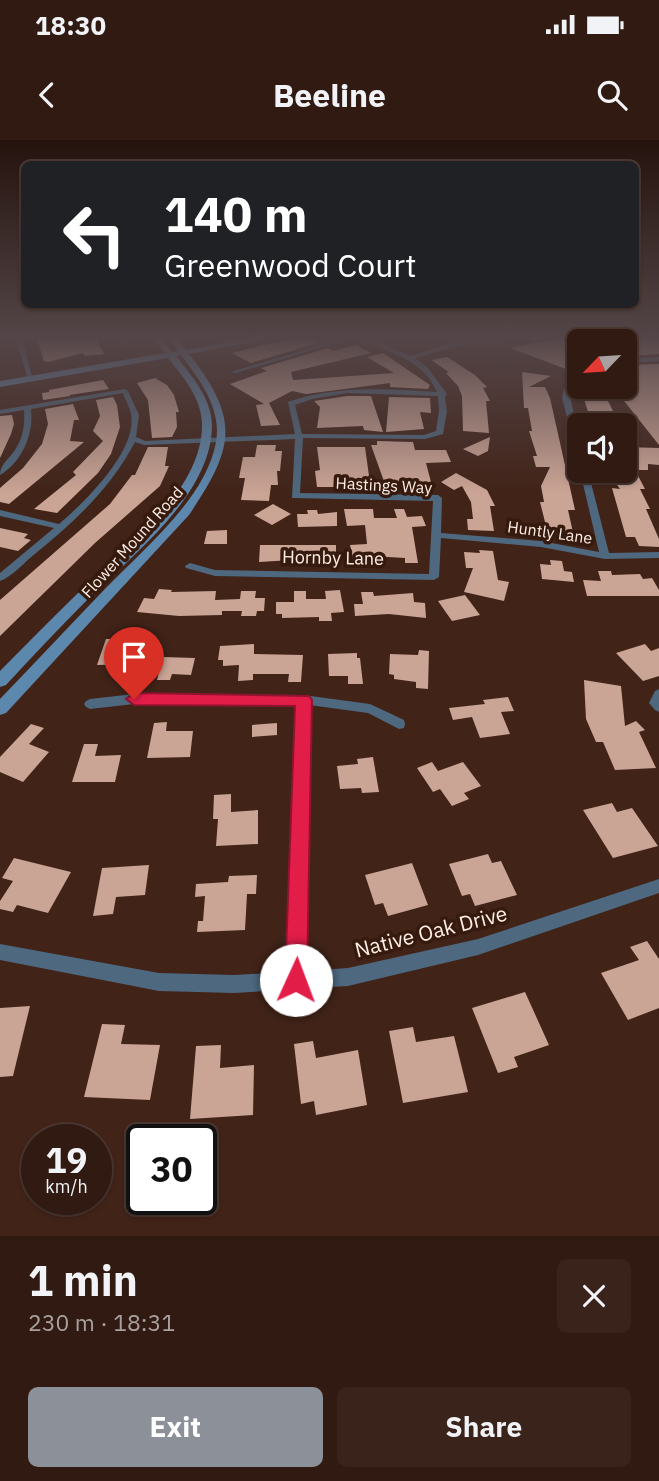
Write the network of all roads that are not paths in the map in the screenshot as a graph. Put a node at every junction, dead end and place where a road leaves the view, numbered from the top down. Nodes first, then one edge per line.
1 (195, 390) edge
2 (210, 390) edge
3 (349, 390) edge
4 (353, 390) edge
5 (441, 390) edge
6 (567, 390) edge
7 (443, 394) junction
8 (27, 408) junction
9 (0, 412) edge
10 (570, 413) edge
11 (206, 436) junction
12 (221, 436) junction
13 (299, 436) junction
14 (132, 439) junction
15 (0, 472) edge
16 (587, 483) edge
17 (0, 513) edge
18 (60, 527) junction
19 (436, 536) junction
20 (659, 555) edge
21 (605, 556) junction
22 (190, 566) dead end
23 (0, 578) edge
24 (0, 681) edge
25 (659, 694) edge
26 (303, 700) junction
27 (90, 704) dead end
28 (659, 707) edge
29 (0, 709) edge
30 (399, 724) dead end
31 (659, 886) edge
32 (0, 952) edge
33 (296, 980) junction

1 - 11 main road, Flower Mound Road
2 - 12 main road, Flower Mound Road
3 - 13 street
4 - 7 street
5 - 7 street
6 - 10 street
7 - 13 street
8 - 9 street
8 - 14 street
8 - 15 street
11 - 12 street
11 - 14 street
11 - 24 main road, Flower Mound Road
12 - 13 street
12 - 29 main road, Flower Mound Road
13 - 19 street, Hastings Way
14 - 18 street
16 - 21 street
17 - 18 street
18 - 23 street
19 - 21 street, Huntly Lane
19 - 22 street, Hornby Lane
20 - 21 street, Huntly Lane
25 - 28 street
26 - 27 street
26 - 30 street
26 - 33 street
31 - 33 street, Native Oak Drive
32 - 33 street, Native Oak Drive

